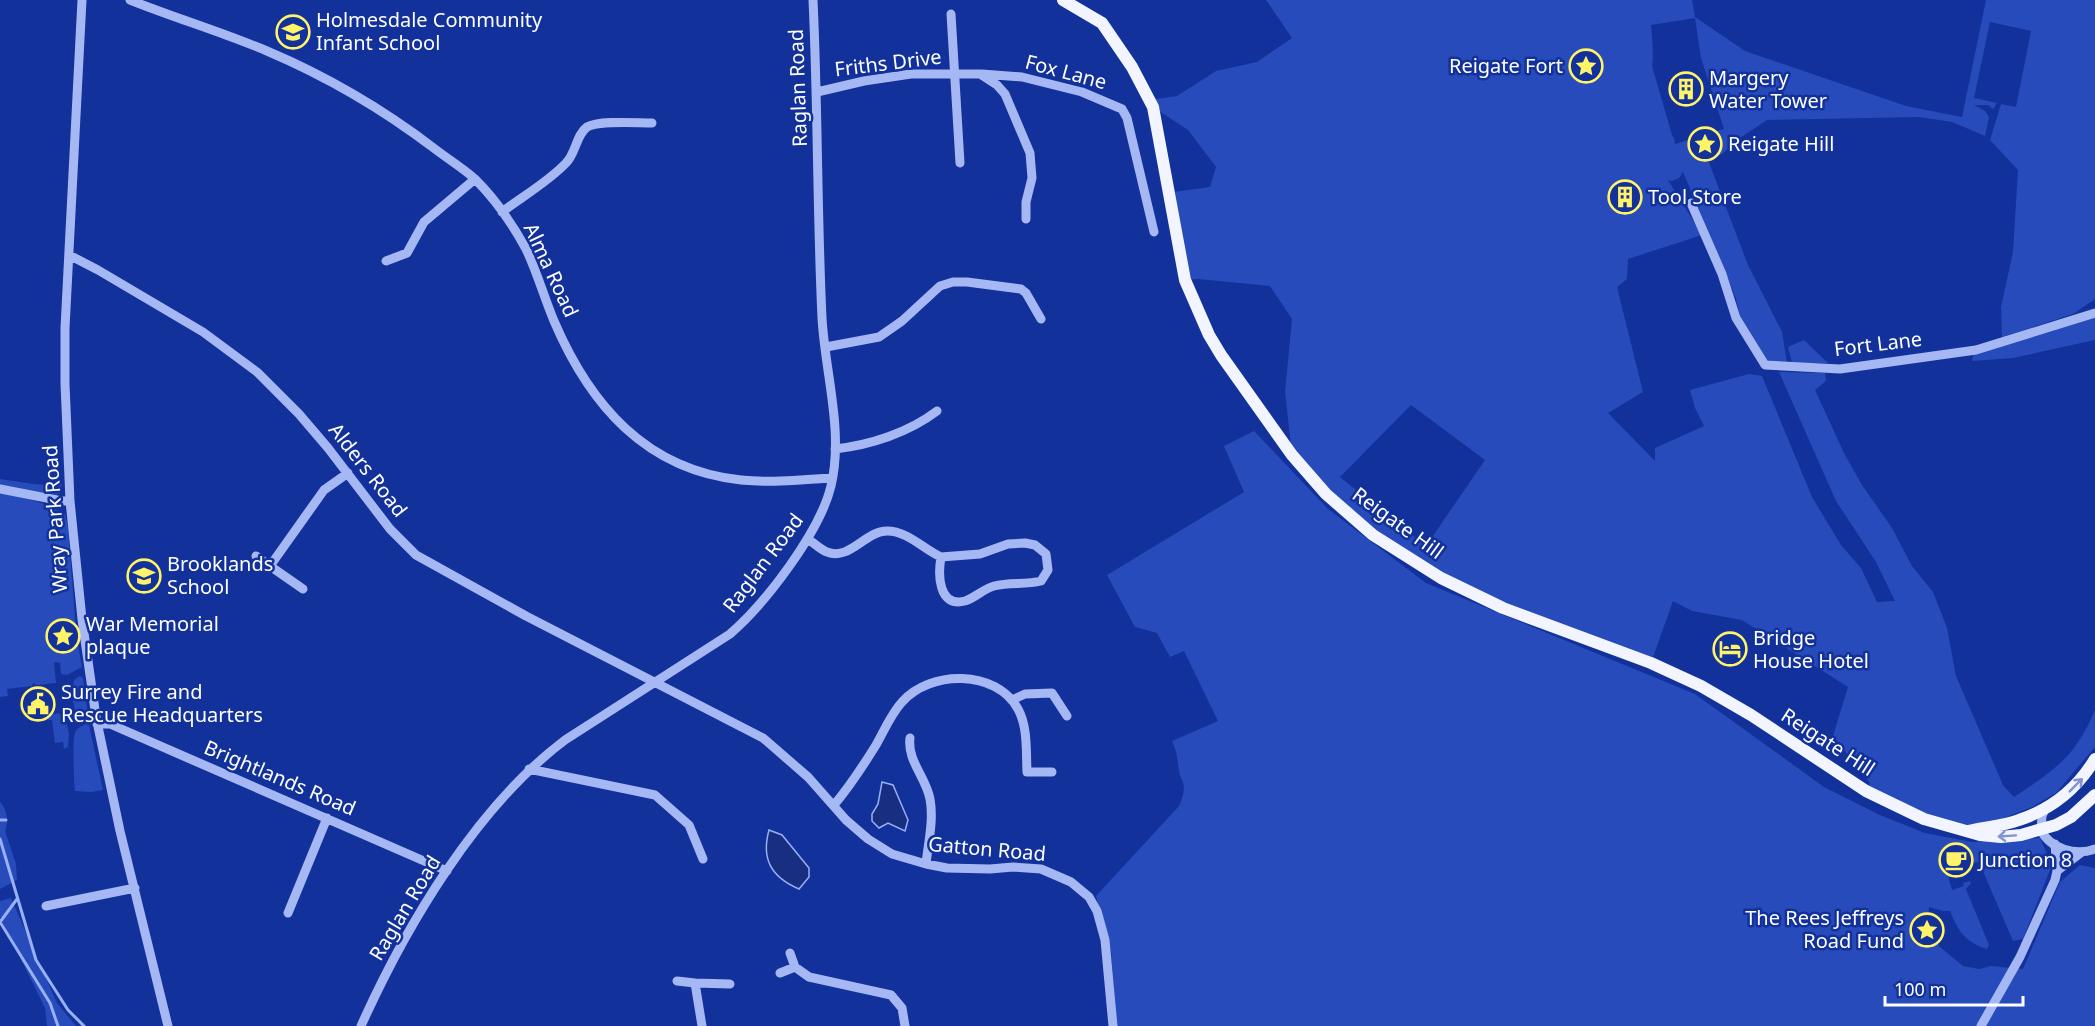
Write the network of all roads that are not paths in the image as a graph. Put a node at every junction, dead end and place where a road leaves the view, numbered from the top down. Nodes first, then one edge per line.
1 (82, 0) edge
2 (130, 0) edge
3 (813, 0) edge
4 (1063, 0) edge
5 (951, 14) dead end
6 (953, 73) junction
7 (980, 74) junction
8 (817, 92) junction
9 (652, 123) dead end
10 (960, 163) dead end
11 (475, 179) junction
12 (1691, 203) dead end
13 (502, 212) junction
14 (1026, 219) dead end
15 (1154, 232) dead end
16 (69, 255) junction
17 (386, 261) dead end
18 (2095, 313) edge
19 (1041, 319) dead end
20 (826, 347) junction
21 (937, 411) dead end
22 (835, 449) junction
23 (348, 473) junction
24 (832, 478) junction
25 (0, 489) edge
26 (70, 501) junction
27 (808, 539) junction
28 (256, 555) dead end
29 (940, 557) junction
30 (270, 566) junction
31 (303, 590) dead end
32 (656, 681) junction
33 (1012, 700) junction
34 (1067, 716) dead end
35 (97, 724) junction
36 (910, 738) dead end
37 (2095, 759) edge
38 (529, 769) junction
39 (1052, 772) dead end
40 (2095, 795) edge
41 (834, 805) junction
42 (2045, 809) junction
43 (327, 818) junction
44 (2042, 830) junction
45 (1967, 832) junction
46 (2055, 844) junction
47 (2095, 850) edge
48 (2082, 852) junction
49 (703, 859) dead end
50 (926, 864) junction
51 (447, 871) junction
52 (2057, 871) junction
53 (135, 888) junction
54 (46, 906) dead end
55 (288, 913) dead end
56 (790, 953) dead end
57 (795, 967) junction
58 (780, 973) dead end
59 (677, 981) dead end
60 (695, 983) junction
61 (730, 984) dead end
62 (168, 1026) edge
63 (361, 1026) edge
64 (702, 1026) edge
65 (905, 1026) edge
66 (1113, 1026) edge
67 (1981, 1026) edge

1 - 16 street, Wray Park Road
2 - 11 street, Alma Road
3 - 8 street, Raglan Road
4 - 45 main road, Reigate Hill
5 - 6 street
6 - 7 street, Friths Drive
6 - 8 street, Friths Drive
6 - 10 street
7 - 14 street
7 - 15 street, Fox Lane
8 - 20 street, Raglan Road
9 - 13 street
11 - 13 street, Alma Road
11 - 17 street
12 - 18 street, Fort Lane
13 - 24 street, Alma Road
16 - 23 street, Alders Road
16 - 26 street, Wray Park Road
19 - 20 street
20 - 22 street, Raglan Road
21 - 22 street
22 - 24 street, Raglan Road
23 - 30 street
23 - 32 street, Alders Road
24 - 27 street, Raglan Road
25 - 26 street
26 - 35 street, Wray Park Road
27 - 29 street
27 - 32 street, Raglan Road
28 - 30 street
29 - 29 street
30 - 31 street
32 - 38 street, Raglan Road
32 - 41 street, Gatton Road
33 - 34 street
33 - 39 street
33 - 41 street
35 - 43 street, Brightlands Road
35 - 53 street, Wray Park Road
36 - 50 street
42 -> 37 main road, Reigate Hill
38 - 49 street
38 - 51 street, Raglan Road
40 - 44 main road, Reigate Hill
41 - 50 street, Gatton Road
42 - 44 street
42 - 45 main road, Reigate Hill
43 - 51 street, Brightlands Road
43 - 55 street
44 -> 45 main road, Reigate Hill
44 - 46 street
46 - 48 street
46 - 52 street
47 - 48 street
48 - 52 street
50 - 66 street, Gatton Road
51 - 63 street, Raglan Road
52 - 67 street
53 - 54 street
53 - 62 street, Wray Park Road
56 - 57 street
57 - 58 street
57 - 65 street
59 - 60 street
60 - 61 street
60 - 64 street

